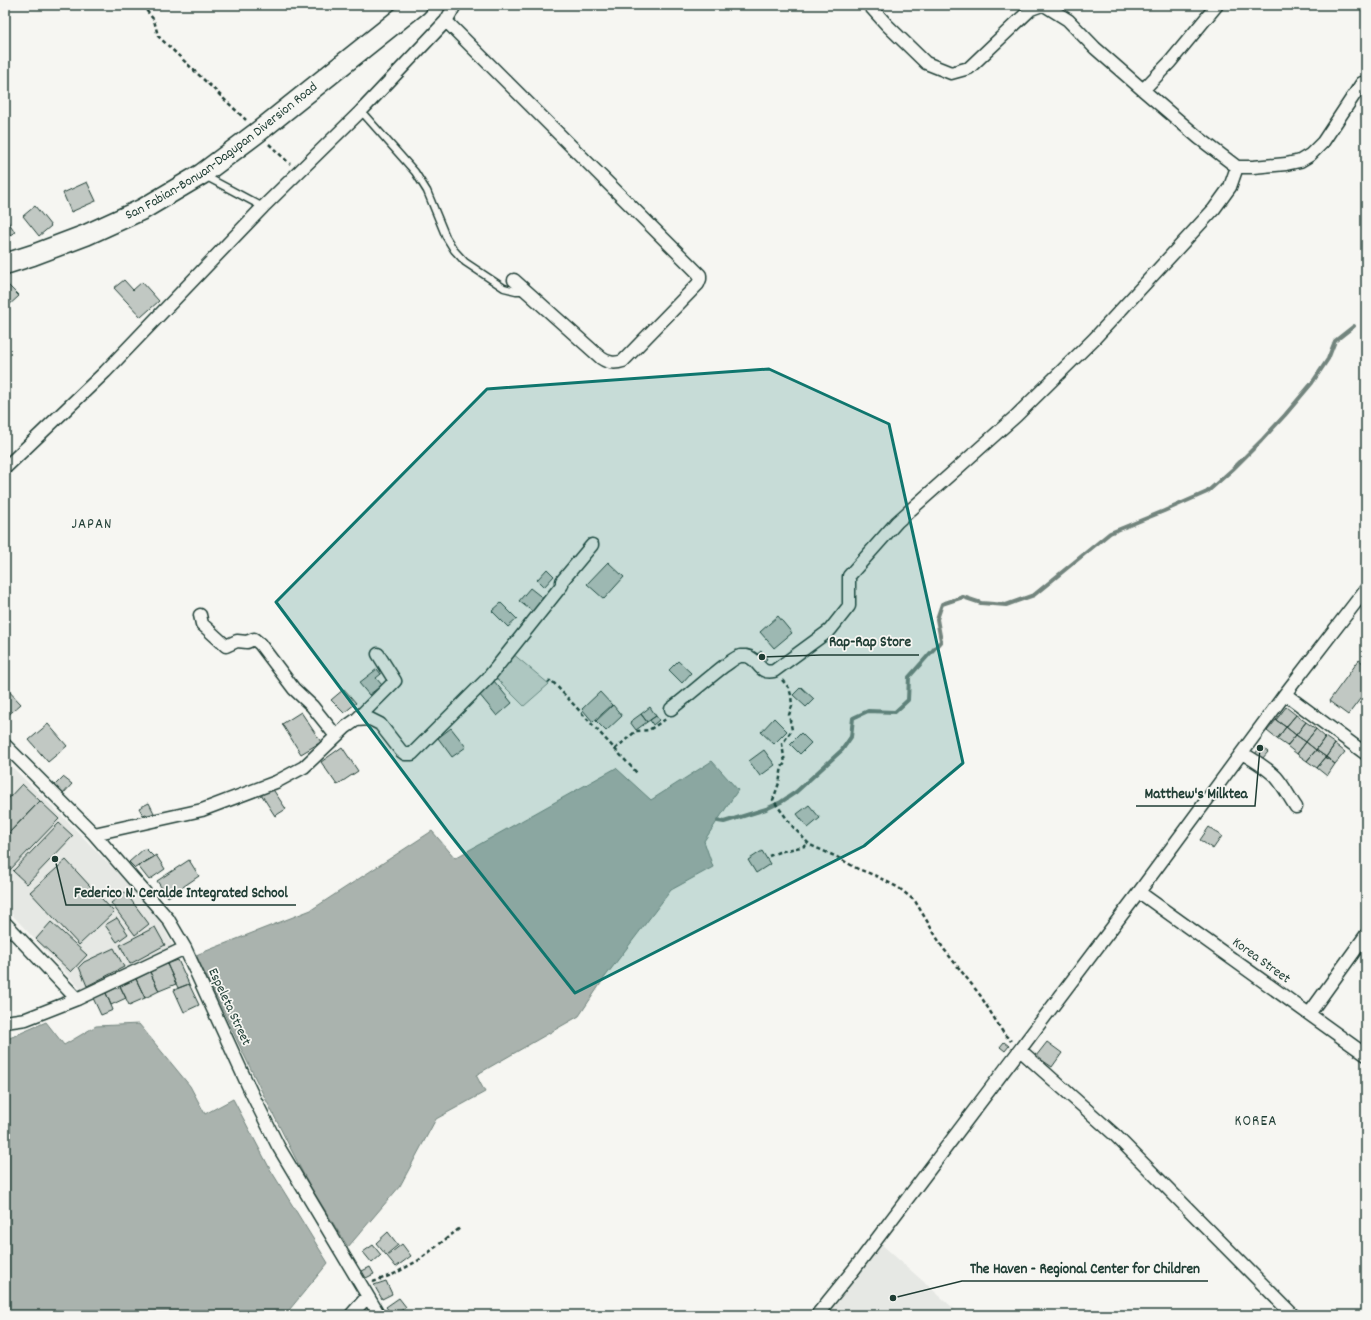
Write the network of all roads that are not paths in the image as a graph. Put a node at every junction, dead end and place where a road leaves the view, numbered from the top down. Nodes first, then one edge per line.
1 (417, 5) edge
2 (455, 5) edge
3 (870, 5) edge
4 (1043, 5) edge
5 (1217, 5) edge
6 (446, 21) junction
7 (1364, 81) edge
8 (1143, 90) junction
9 (361, 111) junction
10 (1237, 167) junction
11 (202, 174) junction
12 (263, 207) junction
13 (5, 264) edge
14 (514, 280) dead end
15 (526, 291) junction
16 (5, 468) edge
17 (592, 545) dead end
18 (1366, 589) edge
19 (200, 615) dead end
20 (378, 654) dead end
21 (1285, 694) junction
22 (671, 709) road end
23 (356, 720) junction
24 (336, 736) junction
25 (5, 745) edge
26 (1242, 753) junction
27 (1366, 754) edge
28 (1296, 807) dead end
29 (94, 834) junction
30 (1139, 892) junction
31 (5, 923) edge
32 (1366, 935) edge
33 (185, 948) junction
34 (77, 999) junction
35 (1309, 1014) junction
36 (5, 1022) edge
37 (1020, 1050) junction
38 (1366, 1054) edge
39 (364, 1292) junction
40 (351, 1315) edge
41 (379, 1315) edge
42 (817, 1315) edge
43 (1293, 1315) edge

1 - 11 main road, San Fabian-Bonuan-Dagupan Diversion Road
2 - 6 street
3 - 4 street
4 - 8 street
5 - 8 street
6 - 9 street
6 - 15 street
7 - 10 street
8 - 10 street
9 - 12 street
9 - 15 lane
10 - 22 street
11 - 12 lane
11 - 13 main road, San Fabian-Bonuan-Dagupan Diversion Road
12 - 16 street
14 - 15 street
17 - 23 street
18 - 21 street
19 - 24 street
20 - 23 street
21 - 26 street
21 - 27 street
23 - 24 street
24 - 29 street
25 - 29 street, Espeleta Street
26 - 28 street
26 - 30 street
29 - 33 street, Espeleta Street
30 - 35 street, Korea Street
30 - 37 street
31 - 34 street
32 - 35 street
33 - 34 street
33 - 39 street, Espeleta Street
34 - 36 street
35 - 38 street, Korea Street
37 - 42 street
37 - 43 street
39 - 40 street
39 - 41 street, Espeleta Street

